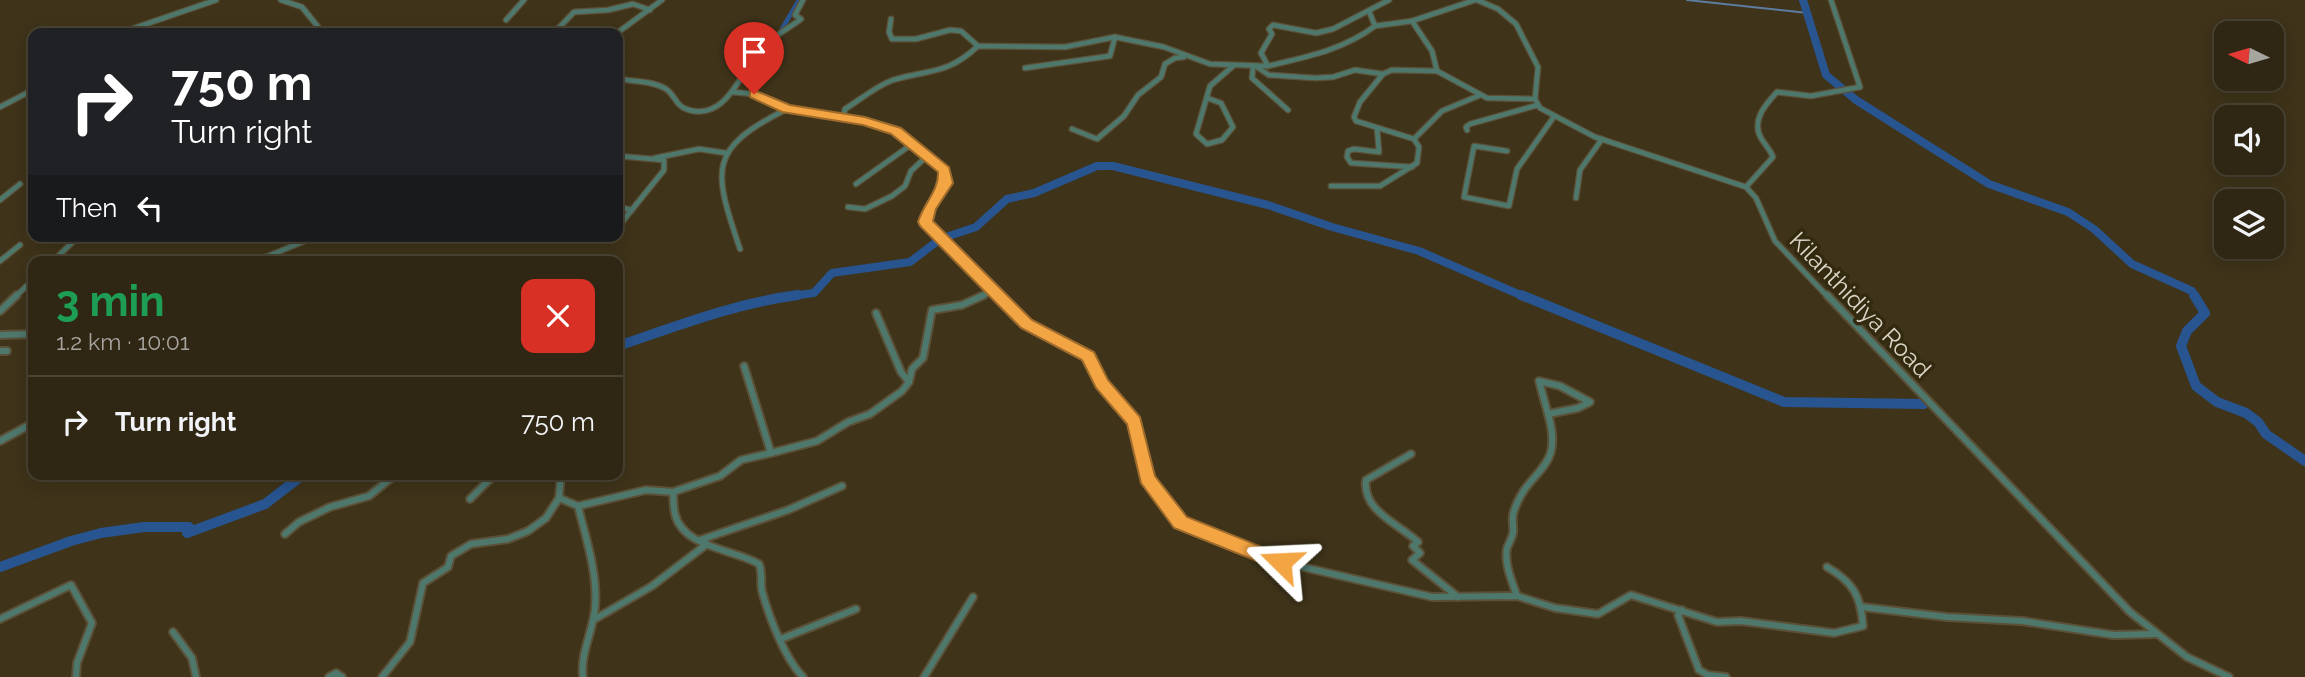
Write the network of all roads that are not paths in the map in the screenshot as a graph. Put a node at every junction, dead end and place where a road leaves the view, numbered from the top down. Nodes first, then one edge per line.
1 (216, 0) edge
2 (281, 0) edge
3 (524, 0) edge
4 (662, 0) edge
5 (803, 0) edge
6 (1389, 0) edge
7 (1476, 0) edge
8 (1831, 0) edge
9 (650, 10) junction
10 (1369, 11) junction
11 (891, 19) dead end
12 (506, 20) dead end
13 (1412, 21) junction
14 (1375, 26) junction
15 (135, 28) edge
16 (319, 28) edge
17 (559, 28) edge
18 (623, 29) edge
19 (1115, 37) junction
20 (978, 46) junction
21 (1184, 57) junction
22 (1233, 66) junction
23 (1268, 66) junction
24 (1255, 67) junction
25 (1025, 68) dead end
26 (1437, 71) junction
27 (1383, 74) junction
28 (623, 80) edge
29 (28, 92) edge
30 (733, 92) junction
31 (1478, 96) junction
32 (1207, 98) junction
33 (1537, 102) junction
34 (0, 107) edge
35 (787, 109) junction
36 (1288, 110) dead end
37 (1553, 118) junction
38 (843, 119) junction
39 (1486, 121) junction
40 (1377, 128) junction
41 (1491, 128) dead end
42 (1072, 129) dead end
43 (1467, 130) dead end
44 (1414, 139) junction
45 (1602, 139) junction
46 (912, 144) junction
47 (1507, 151) dead end
48 (726, 153) junction
49 (927, 156) junction
50 (623, 157) edge
51 (646, 160) junction
52 (1412, 167) junction
53 (20, 184) dead end
54 (856, 184) dead end
55 (1331, 186) dead end
56 (1746, 187) junction
57 (1576, 198) dead end
58 (0, 200) edge
59 (848, 207) dead end
60 (623, 208) edge
61 (632, 210) junction
62 (623, 221) edge
63 (73, 242) edge
64 (302, 242) edge
65 (20, 245) dead end
66 (740, 249) dead end
67 (58, 256) edge
68 (268, 256) edge
69 (0, 261) edge
70 (28, 285) edge
71 (995, 290) junction
72 (0, 302) edge
73 (9, 303) junction
74 (0, 312) edge
75 (876, 313) dead end
76 (28, 334) edge
77 (0, 335) edge
78 (744, 366) dead end
79 (909, 382) junction
80 (1548, 414) junction
81 (28, 426) edge
82 (0, 441) edge
83 (771, 453) junction
84 (1411, 454) dead end
85 (389, 480) edge
86 (489, 480) edge
87 (560, 480) edge
88 (842, 486) dead end
89 (673, 492) junction
90 (559, 498) junction
91 (470, 499) dead end
92 (578, 506) junction
93 (285, 534) dead end
94 (704, 542) junction
95 (1827, 567) dead end
96 (1517, 596) junction
97 (972, 597) dead end
98 (1458, 597) junction
99 (1862, 607) junction
100 (856, 609) dead end
101 (1682, 610) junction
102 (0, 619) edge
103 (595, 619) junction
104 (173, 632) dead end
105 (2157, 634) junction
106 (781, 639) junction
107 (76, 677) edge
108 (196, 677) edge
109 (329, 677) edge
110 (342, 677) edge
111 (382, 677) edge
112 (583, 677) edge
113 (803, 677) edge
114 (924, 677) edge
115 (1726, 677) edge
116 (2229, 677) edge

1 - 15 street
2 - 16 street
3 - 12 street
4 - 9 street
5 - 30 street
6 - 10 street
7 - 13 street
7 - 33 street
8 - 56 street
9 - 17 street
9 - 18 street
10 - 14 street
10 - 23 street
11 - 20 street
13 - 14 street
13 - 26 street
14 - 23 street
19 - 20 street
19 - 21 street
19 - 25 street
20 - 38 street
21 - 22 street
21 - 42 street
22 - 24 street
22 - 32 street
23 - 24 street
24 - 27 street
24 - 36 street
26 - 27 street
26 - 31 street
27 - 40 street
28 - 30 street
29 - 34 street
30 - 35 street
31 - 33 street
31 - 44 street
32 - 32 street
33 - 37 street
33 - 39 street
35 - 38 street
35 - 48 street
37 - 45 street
37 - 47 street
38 - 46 street
39 - 41 street
39 - 43 street
40 - 44 street
40 - 52 street
44 - 52 street
45 - 56 street
45 - 57 street
46 - 49 street
46 - 54 street
48 - 51 street
48 - 66 street
49 - 59 street
49 - 71 street
50 - 51 street
51 - 61 street
52 - 55 street
53 - 58 street
56 - 105 street, Kilanthidiya Road
60 - 61 street
61 - 62 street
63 - 67 street
64 - 68 street
65 - 69 street
70 - 73 street
71 - 79 street
71 - 98 street
72 - 73 street
73 - 74 street
75 - 79 street
76 - 77 street
78 - 83 street
79 - 83 street
80 - 80 street
80 - 96 street
81 - 82 street
83 - 89 street
84 - 98 street
85 - 93 street
86 - 91 street
87 - 90 street
88 - 94 street
89 - 92 street
89 - 94 street
90 - 92 street
90 - 111 street
92 - 103 street
94 - 103 street
94 - 106 street
95 - 99 street
96 - 98 street
96 - 101 street
97 - 114 street
99 - 101 street
99 - 105 street
100 - 106 street
101 - 115 street
102 - 107 street
103 - 112 street
104 - 108 street
105 - 116 street, Kilanthidiya Road
106 - 113 street
109 - 110 street

